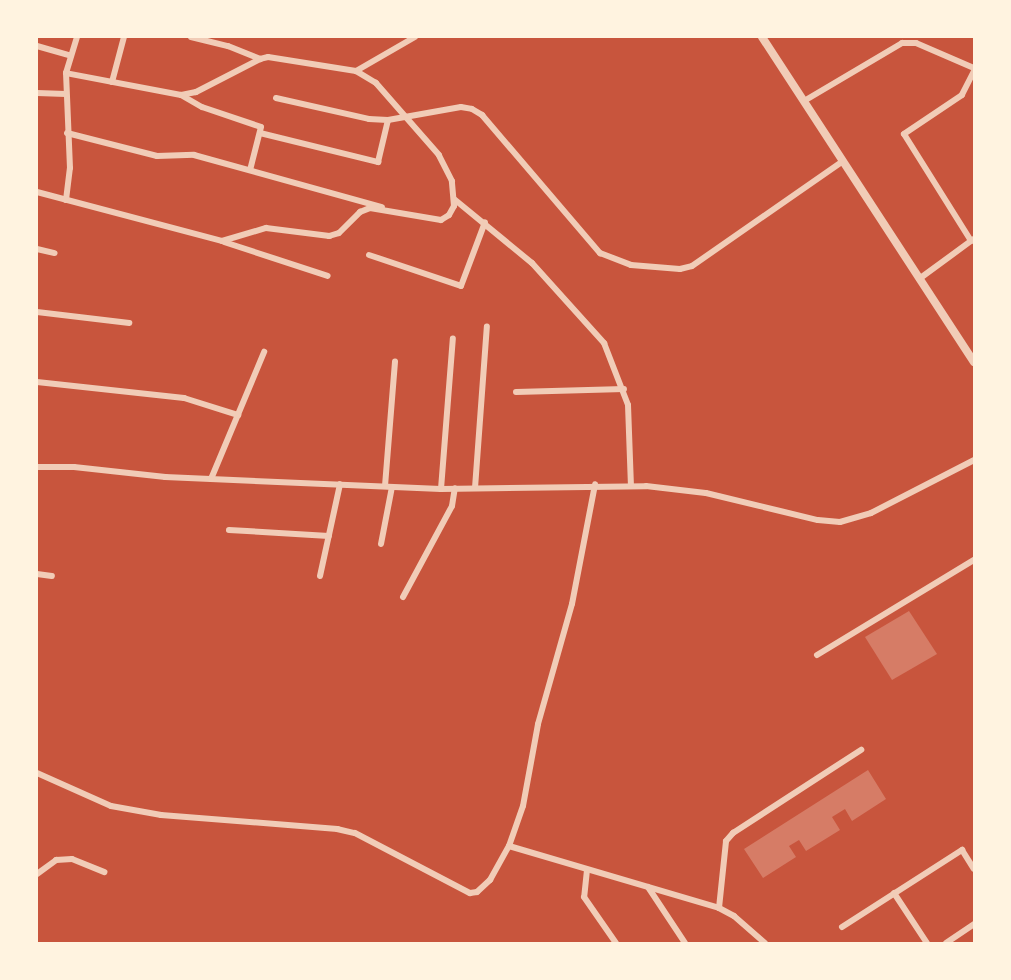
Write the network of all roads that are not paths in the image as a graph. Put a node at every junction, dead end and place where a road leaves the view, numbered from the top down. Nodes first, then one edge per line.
1 (77, 37) edge
2 (124, 37) edge
3 (191, 37) edge
4 (415, 37) edge
5 (762, 37) edge
6 (908, 37) edge
7 (916, 43) junction
8 (37, 46) edge
9 (71, 55) junction
10 (260, 59) junction
11 (974, 70) edge
12 (356, 71) junction
13 (66, 73) junction
14 (112, 82) junction
15 (37, 93) edge
16 (66, 94) junction
17 (181, 95) junction
18 (275, 98) dead end
19 (804, 101) junction
20 (404, 115) junction
21 (388, 120) junction
22 (67, 133) junction
23 (260, 133) junction
24 (843, 161) junction
25 (250, 170) junction
26 (37, 192) edge
27 (454, 199) junction
28 (66, 200) junction
29 (390, 209) junction
30 (485, 222) junction
31 (973, 240) edge
32 (222, 241) junction
33 (37, 249) edge
34 (55, 253) dead end
35 (369, 255) dead end
36 (328, 276) dead end
37 (919, 279) junction
38 (37, 312) edge
39 (129, 323) dead end
40 (487, 326) dead end
41 (453, 338) dead end
42 (264, 352) dead end
43 (395, 362) dead end
44 (974, 362) edge
45 (37, 382) edge
46 (624, 389) junction
47 (516, 392) dead end
48 (238, 415) junction
49 (974, 460) edge
50 (37, 467) edge
51 (211, 479) junction
52 (340, 484) junction
53 (594, 484) junction
54 (631, 485) junction
55 (388, 486) junction
56 (456, 488) junction
57 (475, 488) junction
58 (441, 489) junction
59 (229, 530) dead end
60 (329, 536) junction
61 (382, 544) dead end
62 (974, 560) edge
63 (37, 574) edge
64 (52, 576) dead end
65 (320, 576) dead end
66 (403, 597) dead end
67 (817, 655) dead end
68 (861, 750) dead end
69 (37, 773) edge
70 (509, 846) junction
71 (974, 869) edge
72 (587, 870) junction
73 (104, 872) dead end
74 (37, 874) edge
75 (648, 887) junction
76 (894, 893) junction
77 (719, 908) junction
78 (974, 925) edge
79 (842, 927) dead end
80 (616, 943) edge
81 (685, 943) edge
82 (765, 943) edge
83 (927, 943) edge
84 (946, 943) edge

1 - 9 street
2 - 14 street
3 - 10 street
4 - 12 street
5 - 19 street
6 - 7 street
7 - 11 street
7 - 19 street
8 - 9 street
9 - 13 street
10 - 12 street
10 - 17 street
11 - 31 street
12 - 20 street
13 - 14 street
13 - 16 street
14 - 17 street
15 - 16 street
16 - 22 street
17 - 23 street
18 - 21 street
19 - 24 street
20 - 21 street
20 - 24 street
20 - 27 street
21 - 23 street
22 - 25 street
22 - 28 street
23 - 25 street
24 - 37 street
25 - 29 street
26 - 28 street
27 - 29 street
27 - 30 street
28 - 32 street
29 - 32 street
30 - 35 street
30 - 46 street
31 - 37 street
32 - 36 street
33 - 34 street
37 - 44 street
38 - 39 street
40 - 57 street
41 - 58 street
42 - 48 street
43 - 55 street
45 - 48 street
46 - 47 street
46 - 54 street
48 - 51 street
49 - 54 street
50 - 51 street
51 - 52 street
52 - 55 street
52 - 60 street
53 - 54 street
53 - 57 street
53 - 70 street
55 - 58 street
55 - 61 street
56 - 57 street
56 - 58 street
56 - 66 street
59 - 60 street
60 - 65 street
62 - 67 street
63 - 64 street
68 - 77 street
69 - 70 street
70 - 72 street
71 - 76 street
72 - 75 street
72 - 80 street
73 - 74 street
75 - 77 street
75 - 81 street
76 - 79 street
76 - 83 street
77 - 82 street
78 - 84 street

